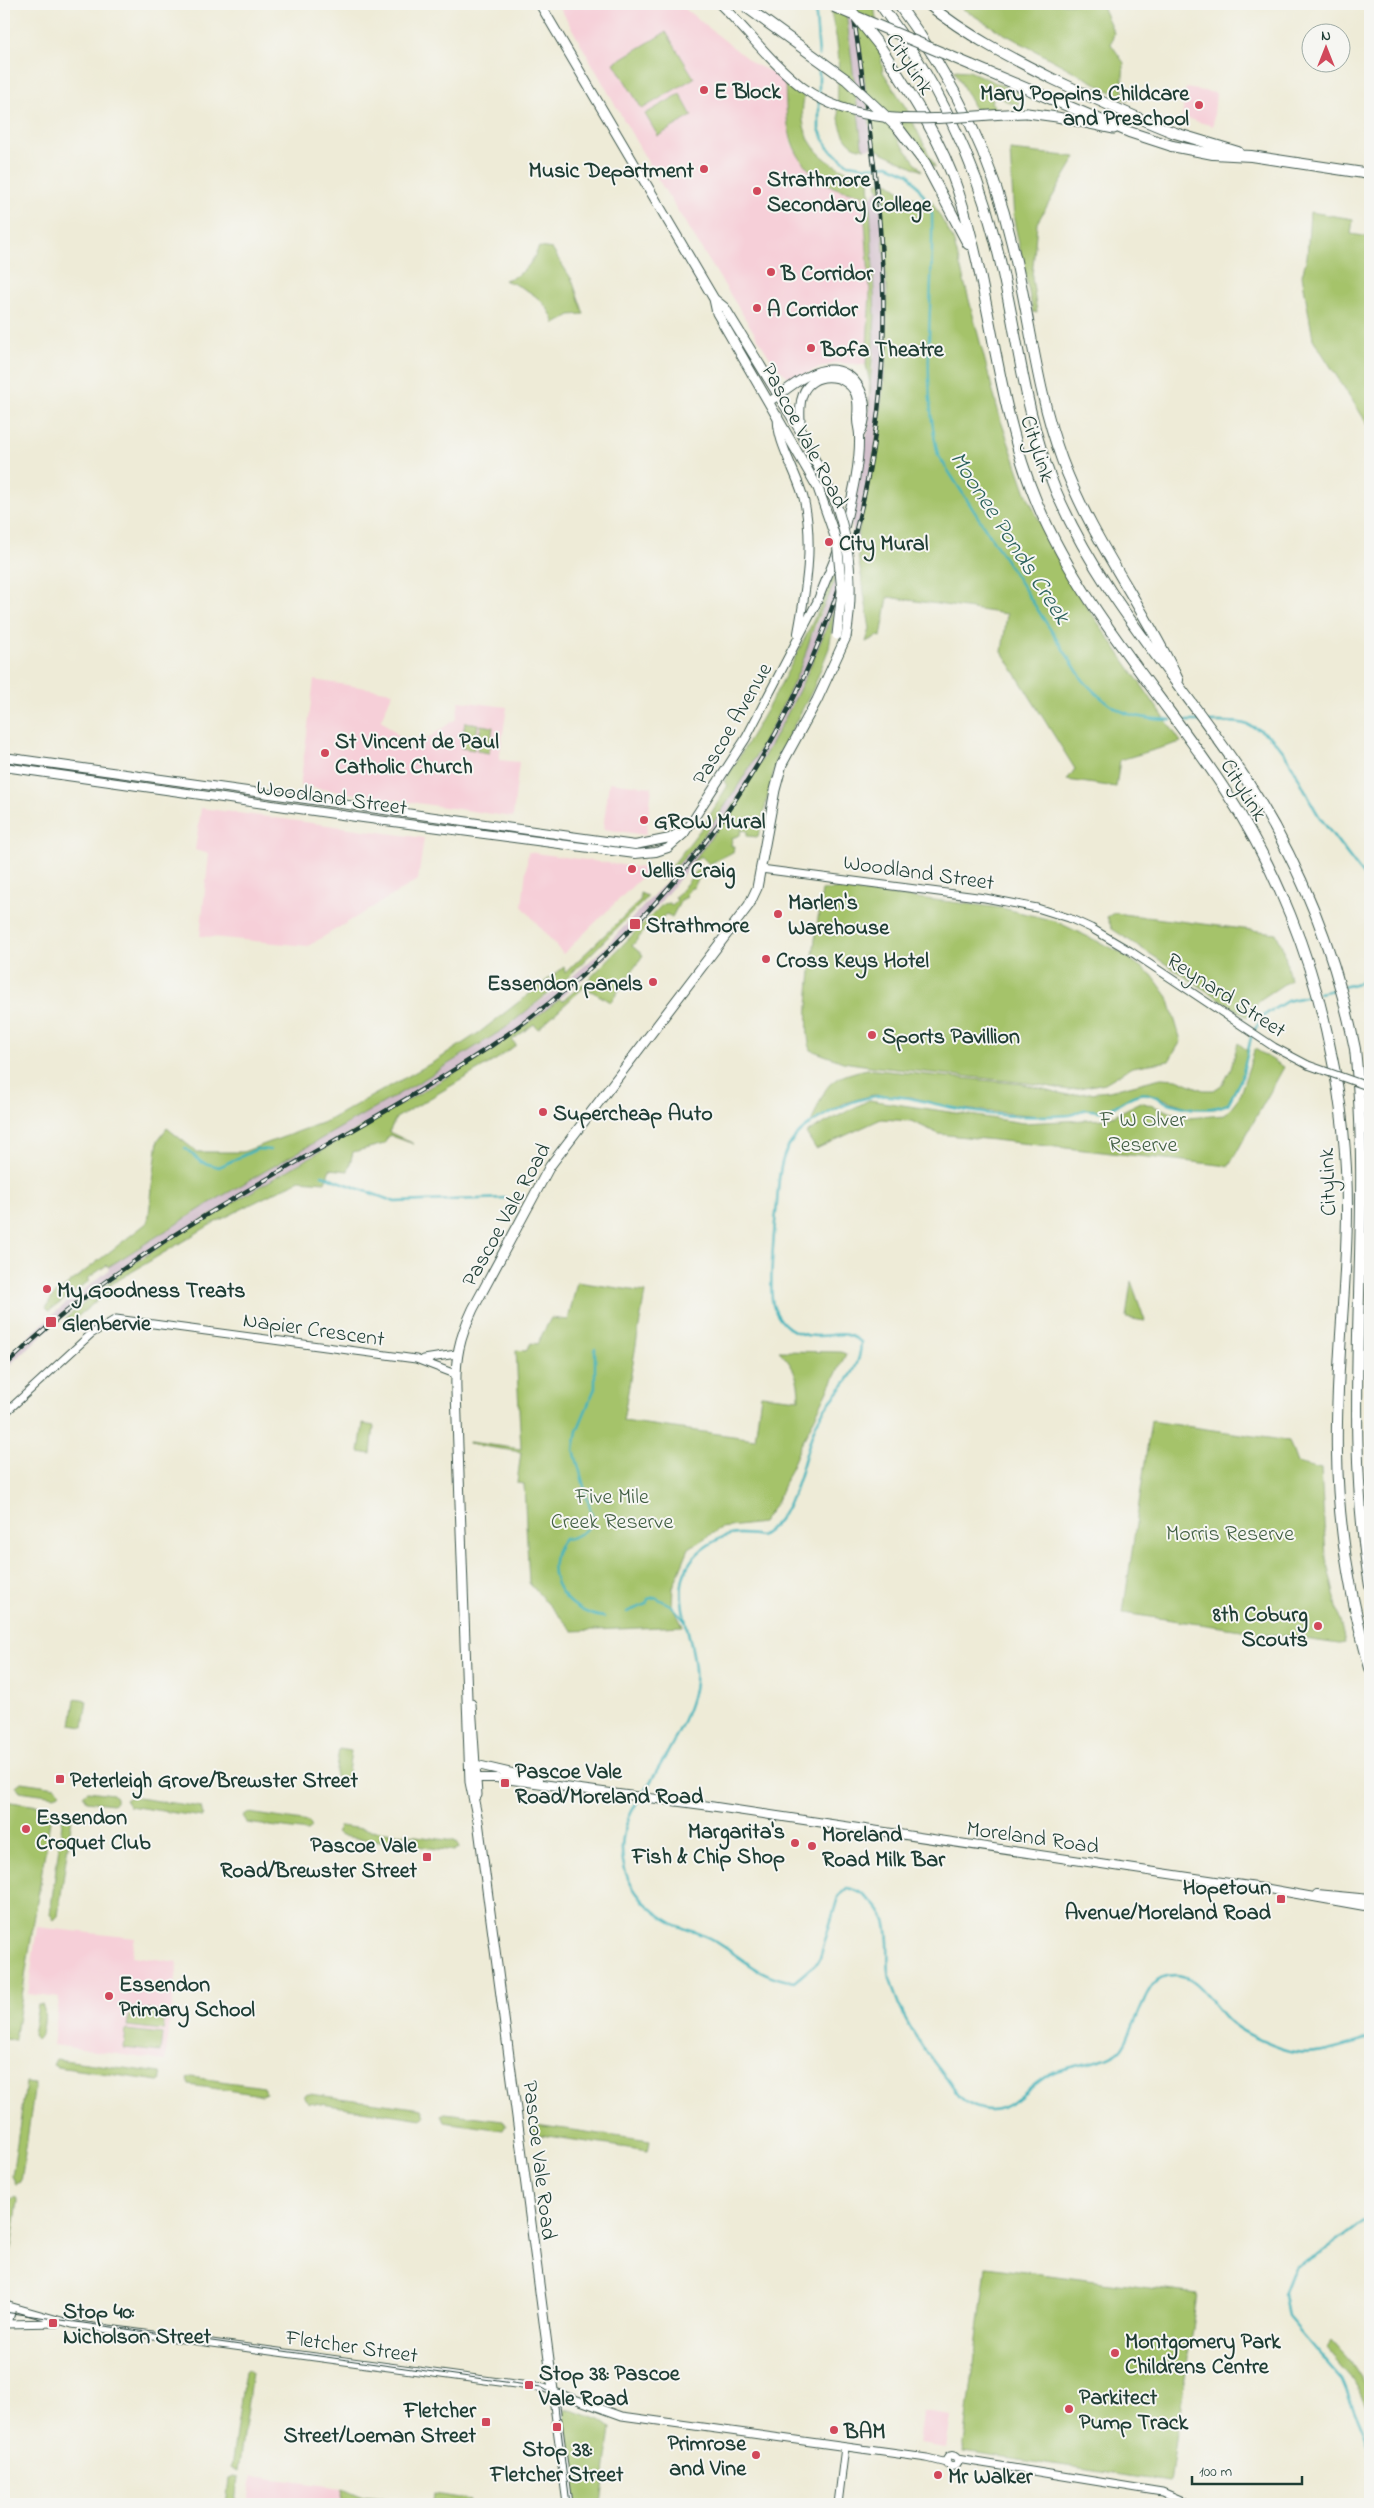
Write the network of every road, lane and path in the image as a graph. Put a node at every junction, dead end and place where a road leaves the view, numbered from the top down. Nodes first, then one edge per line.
1 (540, 4) edge
2 (720, 4) edge
3 (828, 4) edge
4 (846, 4) edge
5 (880, 4) edge
6 (898, 4) edge
7 (928, 4) edge
8 (744, 5) edge
9 (1128, 132) junction
10 (1251, 156) junction
11 (1370, 174) edge
12 (976, 258) junction
13 (714, 299) junction
14 (779, 395) junction
15 (770, 401) junction
16 (778, 416) junction
17 (802, 432) junction
18 (860, 434) junction
19 (842, 636) junction
20 (797, 643) junction
21 (1188, 701) junction
22 (4, 757) edge
23 (4, 767) edge
24 (694, 820) junction
25 (654, 842) junction
26 (656, 852) junction
27 (761, 869) junction
28 (1069, 918) joint
29 (1370, 1087) edge
30 (456, 1354) junction
31 (416, 1359) junction
32 (455, 1374) junction
33 (4, 1414) edge
34 (1370, 1586) edge
35 (1370, 1668) edge
36 (473, 1764) junction
37 (473, 1778) junction
38 (560, 1785) junction
39 (1263, 1888) junction
40 (1370, 1899) edge
41 (1370, 1907) edge
42 (7, 2303) edge
43 (5, 2324) edge
44 (72, 2324) junction
45 (553, 2390) junction
46 (846, 2447) junction
47 (568, 2504) edge
48 (838, 2504) edge
49 (1190, 2504) edge

1 - 13 main road, Pascoe Vale Road
2 - 9 main road, bridge
3 - 9 highway, bridge
4 - 12 highway, CityLink, bridge
5 - 21 highway, CityLink
6 - 21 highway
7 - 10 highway
8 - 12 highway, bridge
9 - 10 highway
10 - 11 highway
12 - 35 highway, CityLink
13 - 14 main road, Pascoe Vale Road
13 - 15 main road, Pascoe Vale Road
14 - 15 main road, Pascoe Avenue
14 - 17 main road, Pascoe Vale Road
14 - 18 main road, Pascoe Avenue
15 - 16 main road, Pascoe Vale Road
16 - 19 main road, Pascoe Vale Road, bridge
16 - 20 main road, Pascoe Avenue
17 - 18 main road, Pascoe Avenue
17 - 19 main road, Pascoe Vale Road, bridge
18 - 20 main road, Pascoe Avenue
19 - 27 main road, Pascoe Vale Road
20 - 24 main road, Pascoe Avenue
21 - 34 highway, CityLink
22 - 25 main road, Woodland Street
23 - 26 main road, Woodland Street
24 - 25 main road, Pascoe Avenue
24 - 26 main road, Pascoe Avenue
25 - 26 main road
27 - 28 street, Woodland Street
27 - 30 main road, Pascoe Vale Road
28 - 29 street, Reynard Street, bridge
30 - 31 street, Napier Crescent
30 - 32 main road, Pascoe Vale Road
31 - 32 street, Napier Crescent
31 - 33 street, Napier Crescent
32 - 36 main road, Pascoe Vale Road
36 - 37 main road, Pascoe Vale Road
36 - 38 main road, Moreland Road
37 - 38 main road, Moreland Road
37 - 45 main road, Pascoe Vale Road
38 - 39 main road, Moreland Road
39 - 40 main road, Moreland Road
39 - 41 main road, Moreland Road
42 - 43 street
42 - 44 street, Fletcher Street
43 - 44 street, Fletcher Street
44 - 45 street, Fletcher Street
45 - 46 street, Fletcher Street
45 - 47 main road, Pascoe Vale Road
46 - 48 street
46 - 49 street, Fletcher Street

